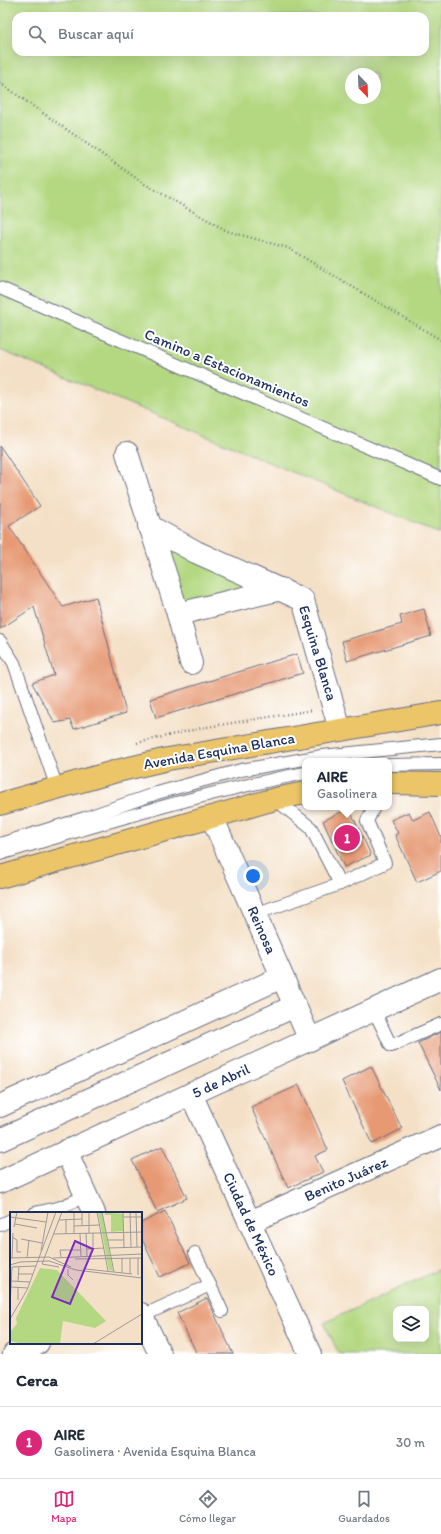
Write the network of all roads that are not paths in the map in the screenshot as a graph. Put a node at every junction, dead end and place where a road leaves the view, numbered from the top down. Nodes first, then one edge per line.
1 (0, 288) edge
2 (127, 453) dead end
3 (441, 478) edge
4 (149, 526) junction
5 (281, 589) junction
6 (178, 614) junction
7 (0, 641) edge
8 (191, 663) dead end
9 (441, 713) edge
10 (340, 730) junction
11 (441, 744) edge
12 (310, 758) edge
13 (302, 759) edge
14 (441, 764) edge
15 (392, 765) edge
16 (302, 774) edge
17 (392, 783) edge
18 (441, 784) edge
19 (57, 788) junction
20 (302, 794) edge
21 (275, 799) junction
22 (0, 804) edge
23 (372, 810) edge
24 (212, 817) junction
25 (0, 844) edge
26 (0, 854) edge
27 (0, 877) edge
28 (340, 884) junction
29 (255, 914) junction
30 (282, 977) junction
31 (441, 979) edge
32 (295, 1006) junction
33 (374, 1010) junction
34 (441, 1024) edge
35 (310, 1040) junction
36 (191, 1094) junction
37 (0, 1106) edge
38 (441, 1136) edge
39 (0, 1140) edge
40 (66, 1152) junction
41 (0, 1182) edge
42 (90, 1204) edge
43 (39, 1212) edge
44 (10, 1220) edge
45 (250, 1222) junction
46 (0, 1225) edge
47 (195, 1253) dead end
48 (210, 1286) junction
49 (222, 1311) dead end
50 (142, 1315) edge
51 (36, 1344) edge
52 (14, 1354) edge
53 (160, 1354) edge
54 (310, 1354) edge

1 - 3 lane, Camino a Estacionamientos
2 - 4 street
4 - 5 street, Esquina Blanca
4 - 6 street
5 - 6 street
5 - 10 street, Esquina Blanca
6 - 8 street
7 - 19 lane
9 - 10 main road, Avenida Esquina Blanca
10 - 19 main road, Avenida Esquina Blanca
11 - 12 lane
13 - 25 lane
14 - 15 lane
16 - 26 lane
17 - 18 main road
19 - 22 main road, Avenida Esquina Blanca
20 - 21 main road
21 - 24 main road
21 - 28 lane
23 - 28 lane
24 - 27 main road
24 - 29 street, Reinosa
28 - 29 lane
29 - 30 street, Reinosa
30 - 32 street, Reinosa
30 - 37 street
31 - 33 street, 5 de Abril
32 - 35 street, Reinosa
32 - 39 street
33 - 34 lane
33 - 35 street, 5 de Abril
35 - 36 street, 5 de Abril
36 - 40 street, 5 de Abril
36 - 45 street, Ciudad de México
38 - 45 street, Benito Juárez
40 - 41 street, 5 de Abril
40 - 42 street
42 - 43 lane
44 - 46 lane
45 - 54 street, Ciudad de México
47 - 48 lane
48 - 49 lane
48 - 50 lane
50 - 53 street
51 - 52 street

